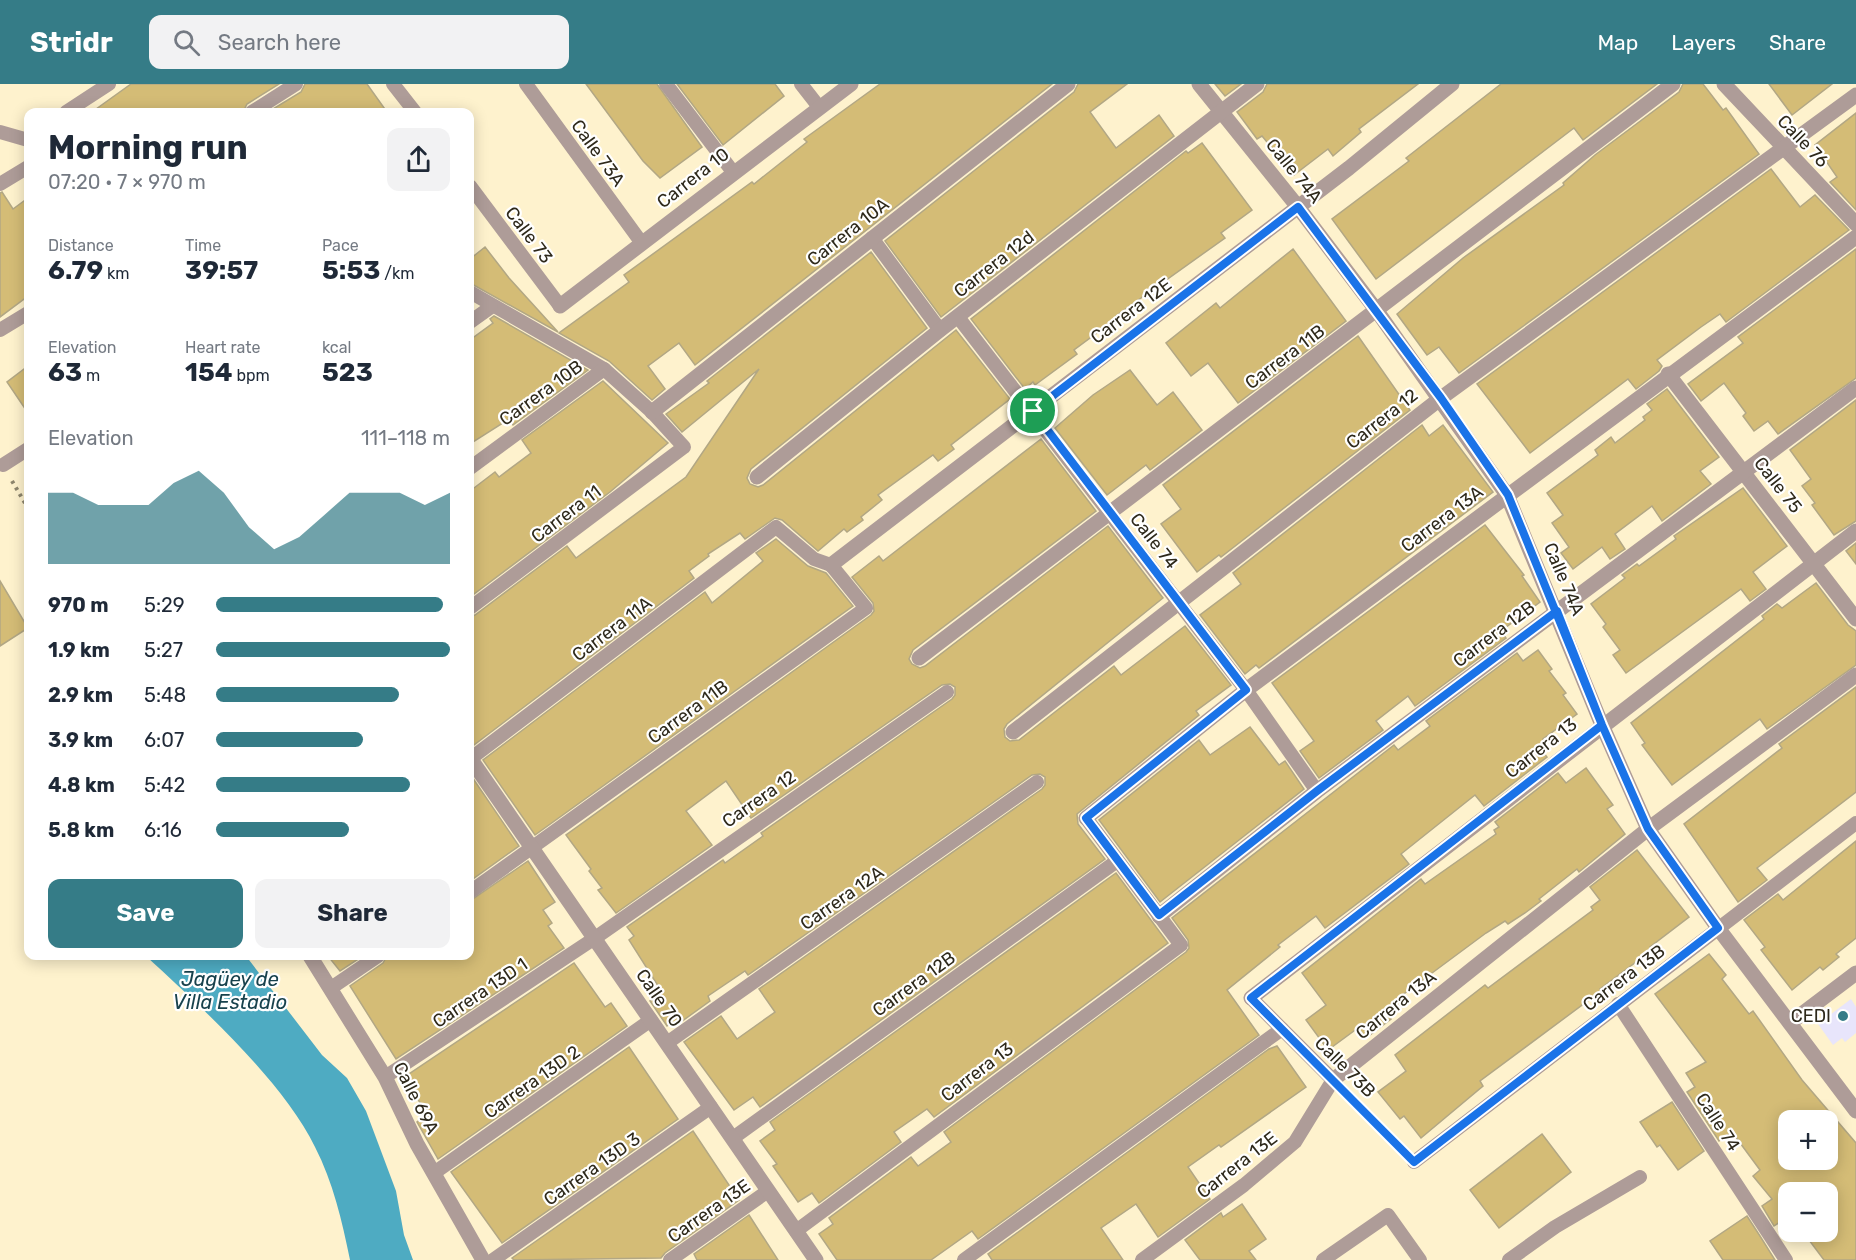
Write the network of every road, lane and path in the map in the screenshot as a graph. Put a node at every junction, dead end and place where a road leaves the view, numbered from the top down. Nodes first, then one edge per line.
1 (109, 84) edge
2 (296, 84) edge
3 (393, 84) edge
4 (526, 84) edge
5 (666, 84) edge
6 (801, 84) edge
7 (851, 84) edge
8 (1068, 84) edge
9 (1199, 84) edge
10 (1257, 84) edge
11 (1452, 84) edge
12 (1673, 84) edge
13 (1724, 84) edge
14 (1856, 95) edge
15 (72, 108) edge
16 (262, 108) edge
17 (412, 108) edge
18 (819, 108) junction
19 (1221, 111) junction
20 (0, 132) edge
21 (24, 138) edge
22 (1784, 149) junction
23 (24, 169) edge
24 (733, 172) junction
25 (0, 184) edge
26 (474, 191) edge
27 (1298, 207) junction
28 (1856, 224) edge
29 (1856, 237) edge
30 (872, 238) junction
31 (641, 242) junction
32 (474, 295) edge
33 (560, 306) joint
34 (491, 307) junction
35 (1377, 311) junction
36 (24, 316) edge
37 (958, 317) junction
38 (474, 319) edge
39 (0, 330) edge
40 (940, 330) junction
41 (604, 369) junction
42 (1668, 374) junction
43 (1856, 387) edge
44 (1441, 398) junction
45 (1033, 411) junction
46 (652, 412) junction
47 (24, 452) edge
48 (3, 465) joint
49 (474, 465) edge
50 (1743, 471) junction
51 (757, 477) dead end
52 (1508, 495) junction
53 (24, 501) edge
54 (1110, 515) junction
55 (1856, 531) edge
56 (1814, 564) junction
57 (831, 565) junction
58 (1179, 602) junction
59 (474, 605) edge
60 (1557, 611) junction
61 (1856, 619) edge
62 (919, 658) dead end
63 (1856, 675) edge
64 (1246, 690) junction
65 (947, 692) dead end
66 (1602, 725) junction
67 (1013, 732) dead end
68 (474, 763) edge
69 (474, 768) edge
70 (1037, 782) dead end
71 (1317, 791) junction
72 (1086, 818) joint
73 (1856, 823) edge
74 (1648, 829) junction
75 (533, 848) junction
76 (1117, 861) junction
77 (474, 889) edge
78 (1159, 915) junction
79 (1718, 928) junction
80 (595, 938) junction
81 (313, 960) edge
82 (372, 960) edge
83 (1856, 973) edge
84 (331, 988) junction
85 (1251, 998) joint
86 (1618, 1004) junction
87 (651, 1020) junction
88 (1790, 1023) junction
89 (1282, 1029) junction
90 (667, 1043) junction
91 (385, 1077) junction
92 (1333, 1080) junction
93 (711, 1107) junction
94 (1856, 1112) edge
95 (733, 1138) junction
96 (1414, 1162) joint
97 (434, 1173) junction
98 (1640, 1177) dead end
99 (768, 1191) junction
100 (796, 1230) junction
101 (483, 1260) edge
102 (493, 1260) edge
103 (670, 1260) edge
104 (816, 1260) edge
105 (964, 1260) edge
106 (1142, 1260) edge
107 (1323, 1260) edge
108 (1420, 1260) edge
109 (1509, 1260) edge
110 (1786, 1260) edge

1 - 15 lane
2 - 16 lane
3 - 17 lane
4 - 31 lane, Calle 73A
5 - 24 lane
6 - 18 lane
7 - 18 street, Carrera 10
8 - 30 street, Carrera 10A
9 - 19 street, Calle 74A
10 - 19 street, Carrera 12d
11 - 27 street, Carrera 12E
12 - 35 street, Carrera 11B
13 - 22 street, Calle 76
14 - 22 street, Carrera 12
18 - 24 street, Carrera 10
19 - 27 street, Calle 74A
19 - 37 street, Carrera 12d
20 - 21 lane
22 - 28 street, Calle 76
22 - 44 street, Carrera 12
23 - 25 lane
24 - 31 street, Carrera 10
26 - 33 lane, Calle 73
27 - 35 street, Calle 74A
27 - 45 street, Carrera 12E
29 - 42 street, Carrera 13A
30 - 40 lane
30 - 46 street, Carrera 10A
31 - 33 street, Carrera 10
32 - 34 lane
34 - 38 lane
34 - 41 lane
35 - 44 street, Calle 74A
35 - 54 street, Carrera 11B
36 - 39 lane
37 - 40 street, Carrera 12d
37 - 45 lane, Calle 74
40 - 51 street, Carrera 12d
41 - 46 lane
41 - 49 lane, Carrera 10B
42 - 50 street, Calle 75
42 - 52 street, Carrera 13A
43 - 50 street, Carrera 12B
44 - 52 street, Calle 74A
44 - 58 street, Carrera 12
45 - 54 lane, Calle 74
45 - 57 street, Carrera 12E
46 - 59 lane, Carrera 11
47 - 48 lane
48 - 53 path
50 - 56 street, Calle 75
50 - 60 street, Carrera 12B
52 - 60 street, Calle 74A
52 - 64 street, Carrera 13A
54 - 58 lane, Calle 74
54 - 62 street, Carrera 11B
55 - 56 street, Carrera 13
56 - 61 street, Calle 75
56 - 66 street, Carrera 13
57 - 68 lane, Carrera 11A
57 - 75 lane, Carrera 11B
58 - 64 lane, Calle 74
58 - 67 street, Carrera 12
60 - 66 street, Calle 74A
60 - 71 street, Carrera 12B
63 - 74 street, Carrera 13A
64 - 71 lane, Calle 74
64 - 72 street, Carrera 13A
65 - 80 lane, Carrera 12
66 - 74 street, Calle 74A
66 - 85 street, Carrera 13
69 - 75 street, Calle 70
70 - 90 lane, Carrera 12A
71 - 78 street, Carrera 12B
72 - 76 lane
73 - 79 lane, Carrera 13B
74 - 79 street, Calle 74A
74 - 92 street, Carrera 13A
75 - 77 lane, Carrera 11B
75 - 80 street, Calle 70
76 - 78 lane
76 - 95 lane, Carrera 12B
78 - 100 lane, Carrera 13
79 - 86 lane, Carrera 13B
79 - 88 street, Calle 74A
80 - 87 street, Calle 70
80 - 91 lane, Carrera 13D 1
81 - 84 street, Calle 69A
82 - 84 lane
83 - 88 street
84 - 91 street, Calle 69A
85 - 89 lane, Calle 73B
86 - 96 lane, Carrera 13B
86 - 110 lane, Calle 74
87 - 90 street, Calle 70
87 - 97 lane, Carrera 13D 2
88 - 94 street, Calle 74A
89 - 92 lane, Calle 73B
89 - 105 lane
90 - 93 street, Calle 70
91 - 97 street, Calle 69A
92 - 96 path, Calle 73B
92 - 106 lane, Carrera 13E
93 - 95 street, Calle 70
93 - 102 lane, Carrera 13D 3
95 - 99 street, Calle 70
97 - 101 street, Calle 69A
98 - 109 lane
99 - 100 street, Calle 70
99 - 103 lane, Carrera 13E
100 - 104 street, Calle 70
107 - 108 lane

